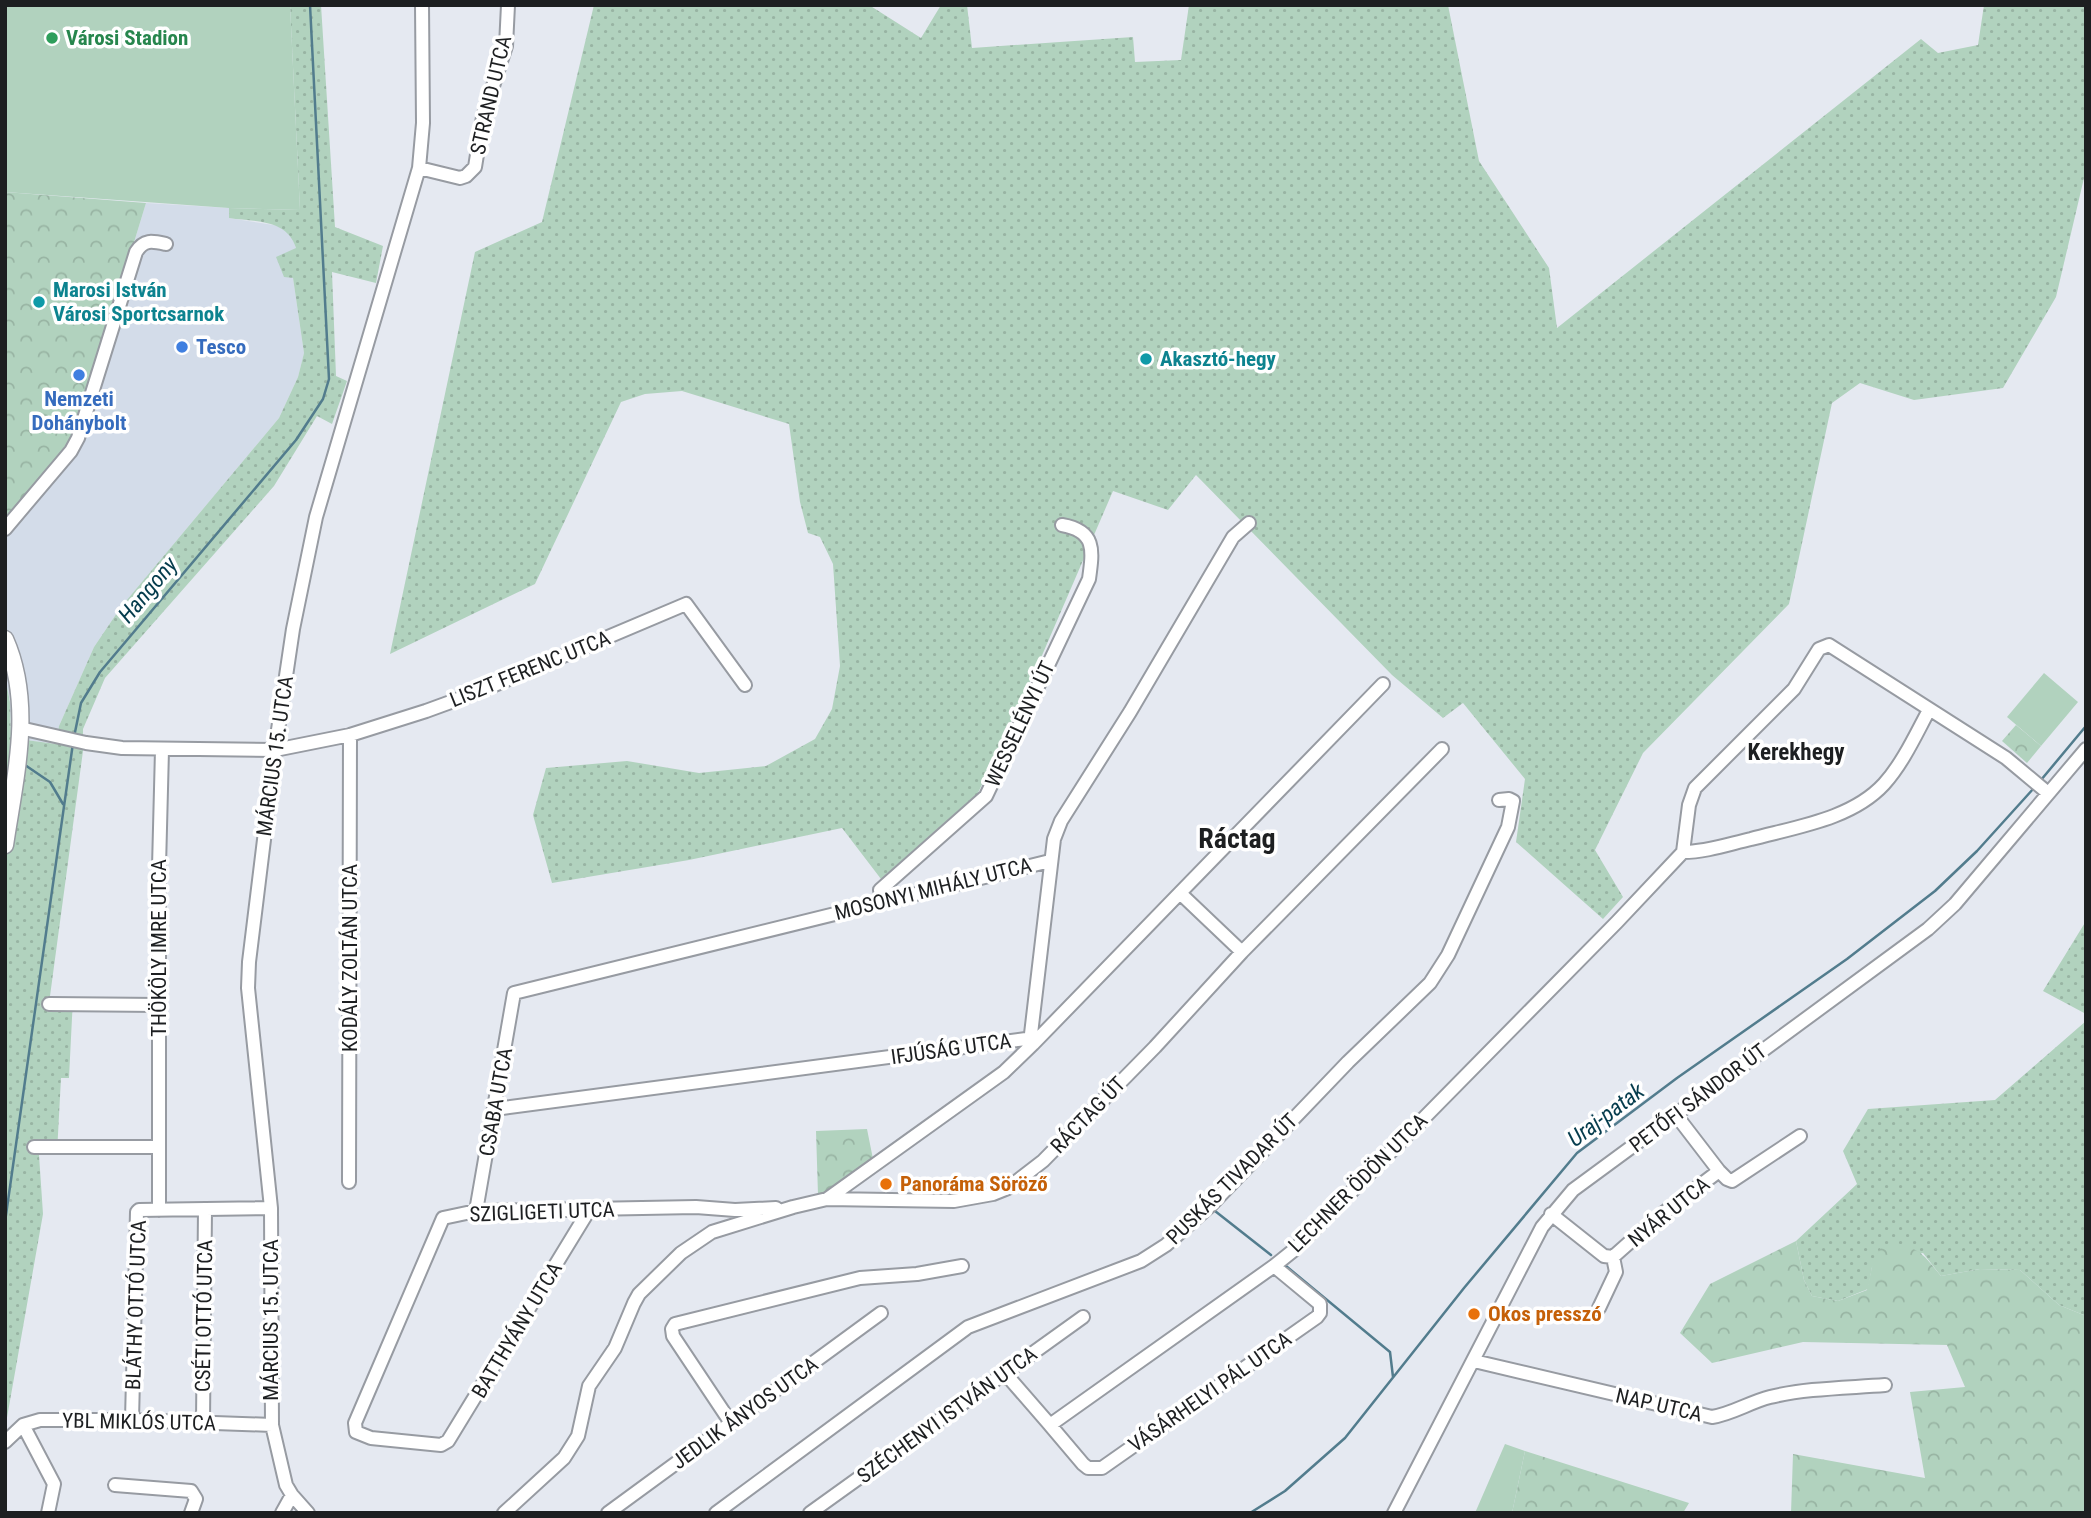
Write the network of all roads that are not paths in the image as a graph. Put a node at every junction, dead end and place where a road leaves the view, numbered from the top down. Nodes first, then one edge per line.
1 (422, 5) edge
2 (508, 5) edge
3 (419, 168) junction
4 (166, 244) dead end
5 (1249, 523) dead end
6 (1062, 524) dead end
7 (5, 529) edge
8 (5, 639) edge
9 (1383, 684) dead end
10 (745, 685) dead end
11 (1929, 710) junction
12 (20, 728) junction
13 (350, 735) junction
14 (1442, 749) dead end
15 (2086, 749) edge
16 (162, 750) junction
17 (275, 750) junction
18 (2046, 791) junction
19 (1499, 800) dead end
20 (5, 845) edge
21 (1683, 852) junction
22 (1050, 860) junction
23 (1181, 894) junction
24 (883, 901) junction
25 (1242, 952) junction
26 (514, 993) joint
27 (49, 1004) dead end
28 (159, 1005) junction
29 (1033, 1044) junction
30 (495, 1109) junction
31 (1676, 1115) junction
32 (1800, 1136) dead end
33 (34, 1147) dead end
34 (159, 1147) junction
35 (1719, 1171) junction
36 (349, 1182) dead end
37 (827, 1199) junction
38 (793, 1206) junction
39 (271, 1208) junction
40 (205, 1209) junction
41 (159, 1210) junction
42 (589, 1210) junction
43 (476, 1211) junction
44 (1551, 1214) junction
45 (1613, 1257) junction
46 (962, 1266) dead end
47 (1274, 1266) junction
48 (1599, 1308) dead end
49 (881, 1313) dead end
50 (1083, 1317) dead end
51 (1474, 1361) junction
52 (1000, 1376) junction
53 (1885, 1385) dead end
54 (132, 1420) junction
55 (203, 1422) junction
56 (732, 1423) junction
57 (272, 1425) junction
58 (1050, 1425) junction
59 (23, 1426) junction
60 (360, 1435) joint
61 (8, 1439) edge
62 (115, 1485) dead end
63 (292, 1495) junction
64 (48, 1513) edge
65 (191, 1513) edge
66 (282, 1513) edge
67 (309, 1513) edge
68 (504, 1513) edge
69 (608, 1513) edge
70 (716, 1513) edge
71 (810, 1513) edge
72 (1394, 1513) edge

1 - 3 street, MÁRCIUS 15. UTCA
2 - 3 street, STRAND UTCA
3 - 17 street, MÁRCIUS 15. UTCA
4 - 7 street
5 - 22 street, MOSONYI MIHÁLY UTCA
6 - 24 street, WESSELÉNYI ÚT
8 - 12 main road
9 - 23 street, IFJÚSÁG UTCA
10 - 13 street, LISZT FERENC UTCA
11 - 18 street
11 - 21 street
11 - 21 street
12 - 16 street, LISZT FERENC UTCA
12 - 20 main road
13 - 17 street, LISZT FERENC UTCA
13 - 36 street, KODÁLY ZOLTÁN UTCA
14 - 25 street, RÁCTAG ÚT
15 - 18 street, PETŐFI SÁNDOR ÚT
16 - 17 street, LISZT FERENC UTCA
16 - 28 street, THÖKÖLY IMRE UTCA
17 - 39 street, MÁRCIUS 15. UTCA
18 - 31 street, PETŐFI SÁNDOR ÚT
19 - 70 street, PUSKÁS TIVADAR ÚT
21 - 47 street, LECHNER ÖDÖN UTCA
22 - 24 street, MOSONYI MIHÁLY UTCA
22 - 29 street
23 - 25 street
23 - 29 street, IFJÚSÁG UTCA
24 - 26 street, MOSONYI MIHÁLY UTCA
25 - 37 street, RÁCTAG ÚT
26 - 30 street, CSABA UTCA
27 - 28 street
28 - 34 street, THÖKÖLY IMRE UTCA
29 - 30 street, IFJÚSÁG UTCA
29 - 37 street
30 - 43 street, CSABA UTCA
31 - 35 street, NYÁR UTCA
31 - 44 street, PETŐFI SÁNDOR ÚT
32 - 35 street, NYÁR UTCA
33 - 34 street
34 - 41 street, THÖKÖLY IMRE UTCA
35 - 45 street, NYÁR UTCA
37 - 38 street
38 - 42 street, SZIGLIGETI UTCA
38 - 68 street
39 - 40 street
39 - 57 street, MÁRCIUS 15. UTCA
40 - 41 street
40 - 55 street, CSÉTI OTTÓ UTCA
41 - 54 street, BLÁTHY OTTÓ UTCA
42 - 43 street, SZIGLIGETI UTCA
42 - 60 street, BATTHYÁNY UTCA
43 - 60 street, SZIGLIGETI UTCA
44 - 45 street, NYÁR UTCA
44 - 51 street, PETŐFI SÁNDOR ÚT
45 - 48 street
46 - 56 street
47 - 58 street, LECHNER ÖDÖN UTCA
47 - 58 street, VÁSÁRHELYI PÁL UTCA
49 - 56 street, JEDLIK ÁNYOS UTCA
50 - 52 street, SZÉCHENYI ISTVÁN UTCA
51 - 53 street, NAP UTCA
51 - 72 street, PETŐFI SÁNDOR ÚT
52 - 58 street
52 - 71 street, SZÉCHENYI ISTVÁN UTCA
54 - 55 street, YBL MIKLÓS UTCA
54 - 59 street, YBL MIKLÓS UTCA
55 - 57 street, YBL MIKLÓS UTCA
56 - 69 street, JEDLIK ÁNYOS UTCA
57 - 63 street, MÁRCIUS 15. UTCA
59 - 61 street, YBL MIKLÓS UTCA
59 - 64 street
62 - 65 street
63 - 66 street
63 - 67 street, MÁRCIUS 15. UTCA

